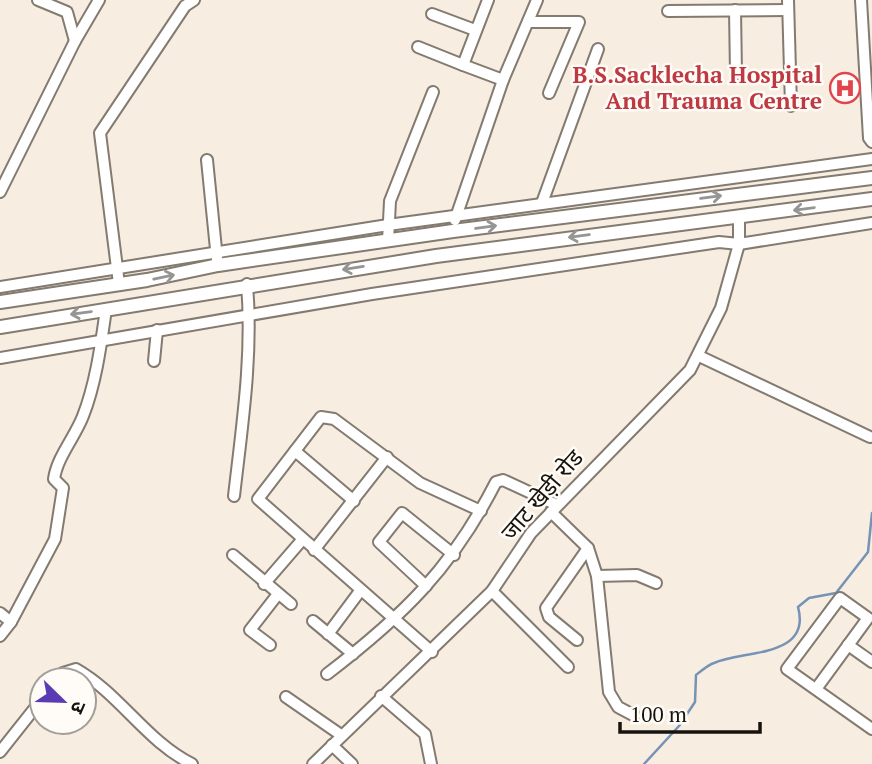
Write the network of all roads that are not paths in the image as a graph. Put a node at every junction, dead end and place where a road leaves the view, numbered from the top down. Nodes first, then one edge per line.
1 (38, 0) edge
2 (99, 0) edge
3 (194, 0) edge
4 (488, 0) edge
5 (537, 0) edge
6 (861, 0) edge
7 (788, 5) edge
8 (735, 10) junction
9 (668, 11) dead end
10 (432, 14) dead end
11 (528, 22) junction
12 (475, 30) junction
13 (75, 41) junction
14 (418, 47) dead end
15 (598, 49) dead end
16 (463, 65) junction
17 (736, 74) dead end
18 (503, 80) junction
19 (433, 92) dead end
20 (549, 93) dead end
21 (791, 106) dead end
22 (872, 142) edge
23 (872, 159) edge
24 (207, 160) dead end
25 (872, 178) edge
26 (0, 191) edge
27 (872, 200) edge
28 (542, 203) junction
29 (456, 216) junction
30 (739, 218) junction
31 (872, 223) edge
32 (388, 225) junction
33 (453, 231) junction
34 (388, 241) junction
35 (739, 244) junction
36 (217, 259) junction
37 (117, 269) junction
38 (119, 284) junction
39 (247, 284) junction
40 (0, 287) edge
41 (0, 302) edge
42 (106, 309) junction
43 (250, 316) junction
44 (0, 327) edge
45 (157, 330) junction
46 (102, 341) junction
47 (699, 356) junction
48 (0, 358) edge
49 (154, 361) dead end
50 (870, 437) dead end
51 (295, 451) junction
52 (387, 457) junction
53 (234, 496) dead end
54 (354, 501) junction
55 (554, 509) junction
56 (481, 511) junction
57 (303, 540) junction
58 (588, 548) junction
59 (314, 550) junction
60 (233, 555) dead end
61 (454, 555) junction
62 (597, 576) junction
63 (264, 583) junction
64 (656, 583) dead end
65 (426, 586) junction
66 (360, 591) junction
67 (492, 591) junction
68 (278, 594) junction
69 (291, 604) dead end
70 (0, 613) edge
71 (870, 615) edge
72 (313, 621) dead end
73 (393, 621) junction
74 (11, 622) junction
75 (328, 634) junction
76 (0, 636) edge
77 (577, 640) dead end
78 (270, 645) dead end
79 (848, 645) junction
80 (432, 652) junction
81 (352, 654) junction
82 (872, 662) edge
83 (568, 667) dead end
84 (327, 674) dead end
85 (98, 683) edge
86 (816, 689) junction
87 (286, 696) dead end
88 (381, 696) junction
89 (635, 716) dead end
90 (28, 717) edge
91 (872, 729) edge
92 (341, 735) junction
93 (332, 745) junction
94 (0, 752) edge
95 (192, 764) edge
96 (313, 764) edge
97 (352, 764) edge
98 (431, 764) edge

1 - 13 street
2 - 13 street
3 - 37 street
4 - 12 street
5 - 11 street
6 - 22 street
7 - 8 street
7 - 21 street
8 - 9 street
8 - 17 street
10 - 12 street
11 - 18 street
11 - 20 street
12 - 16 street
13 - 26 street
14 - 16 street
15 - 28 street
16 - 18 street
18 - 29 street
19 - 32 street
23 - 28 street
24 - 36 street
33 -> 25 main road
27 -> 30 main road
28 - 29 street
29 - 32 street
29 - 33 street
30 - 35 street, जाट खेड़ी रोड
30 -> 39 main road
31 - 35 street
32 - 34 street
32 - 36 street
33 - 34 main road
34 - 36 main road
35 - 43 street
35 - 47 street, जाट खेड़ी रोड
36 - 37 street
38 -> 36 main road
37 - 38 street
37 - 40 street
38 - 41 main road
39 - 42 main road
39 - 43 street
42 -> 44 main road
42 - 46 street
43 - 45 street
43 - 53 street
45 - 46 street
45 - 49 street
46 - 48 street
46 - 74 street
47 - 50 street
47 - 55 street, जाट खेड़ी रोड
51 - 52 street
51 - 54 street
51 - 57 street
52 - 54 street
52 - 56 street
54 - 59 street
55 - 56 street
55 - 58 street
55 - 67 street, जाट खेड़ी रोड
56 - 61 street
57 - 59 street
57 - 63 street
58 - 62 street
58 - 77 street
59 - 66 street
60 - 63 street
61 - 65 street
61 - 65 street
62 - 64 street
62 - 89 street
63 - 68 street
65 - 73 street
66 - 73 street
66 - 75 street
67 - 80 street, जाट खेड़ी रोड
67 - 83 street
68 - 69 street
68 - 78 street
70 - 74 street
71 - 79 street
71 - 86 street
72 - 75 street
73 - 80 street
73 - 81 street
74 - 76 street
75 - 81 street
79 - 82 street
79 - 86 street
80 - 88 street, जाट खेड़ी रोड
81 - 84 street
85 - 95 street
86 - 91 street
87 - 92 street
88 - 92 street, जाट खेड़ी रोड
88 - 98 street
90 - 94 street
92 - 93 street, जाट खेड़ी रोड
93 - 96 street, जाट खेड़ी रोड
93 - 97 street

